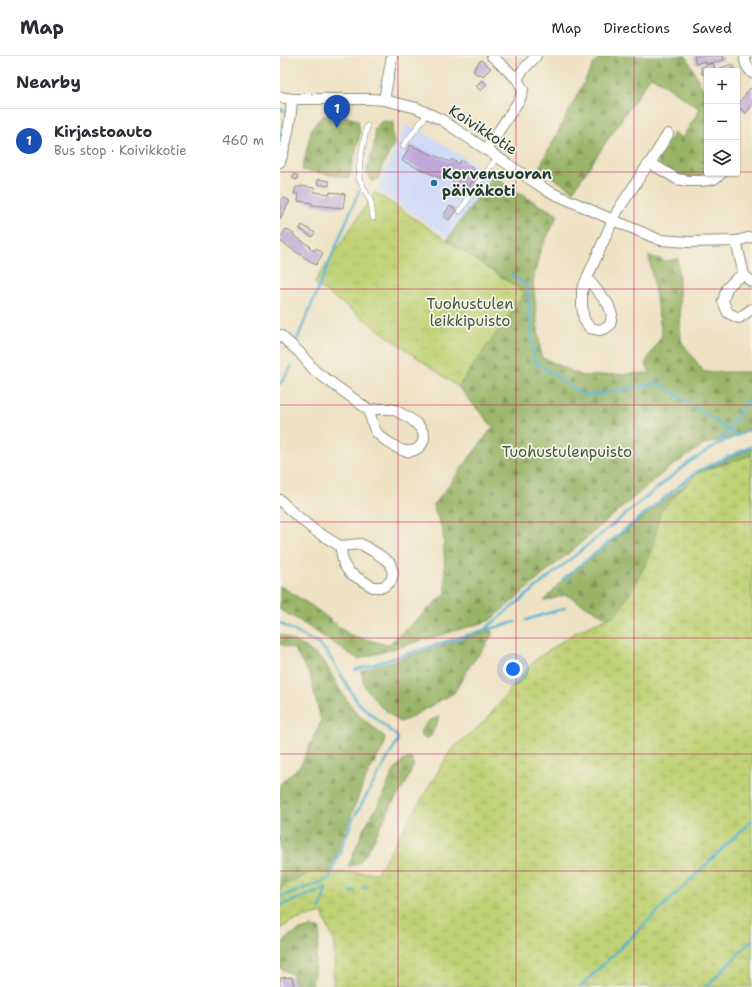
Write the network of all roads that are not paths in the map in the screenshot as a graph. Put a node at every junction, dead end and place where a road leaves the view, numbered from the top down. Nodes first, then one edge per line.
1 (392, 56) edge
2 (492, 56) edge
3 (536, 56) edge
4 (745, 56) edge
5 (752, 73) edge
6 (517, 79) junction
7 (280, 97) edge
8 (292, 99) junction
9 (384, 100) junction
10 (428, 113) junction
11 (367, 126) dead end
12 (668, 134) dead end
13 (403, 146) dead end
14 (486, 150) junction
15 (497, 157) junction
16 (280, 162) edge
17 (650, 163) junction
18 (718, 176) edge
19 (460, 211) dead end
20 (373, 218) dead end
21 (613, 220) junction
22 (752, 238) edge
23 (736, 241) junction
24 (744, 275) junction
25 (587, 278) junction
26 (752, 282) edge
27 (752, 309) edge
28 (280, 335) edge
29 (369, 410) junction
30 (280, 500) edge
31 (340, 546) junction

1 - 9 street
2 - 6 street
3 - 6 street
4 - 5 street
6 - 14 street
7 - 8 street, Koivikkotie
8 - 9 street, Koivikkotie
8 - 16 street
9 - 10 street, Koivikkotie
10 - 13 lane
10 - 14 street, Koivikkotie
11 - 20 lane
12 - 17 street
14 - 15 street, Koivikkotie
15 - 19 lane
15 - 21 street, Koivikkotie
17 - 18 street
17 - 21 street
21 - 23 street, Koivikkotie
21 - 25 street
22 - 23 street, Koivikkotie
23 - 24 street
24 - 26 street
24 - 27 street
25 - 25 street
28 - 29 street
29 - 29 street
30 - 31 street
31 - 31 street

